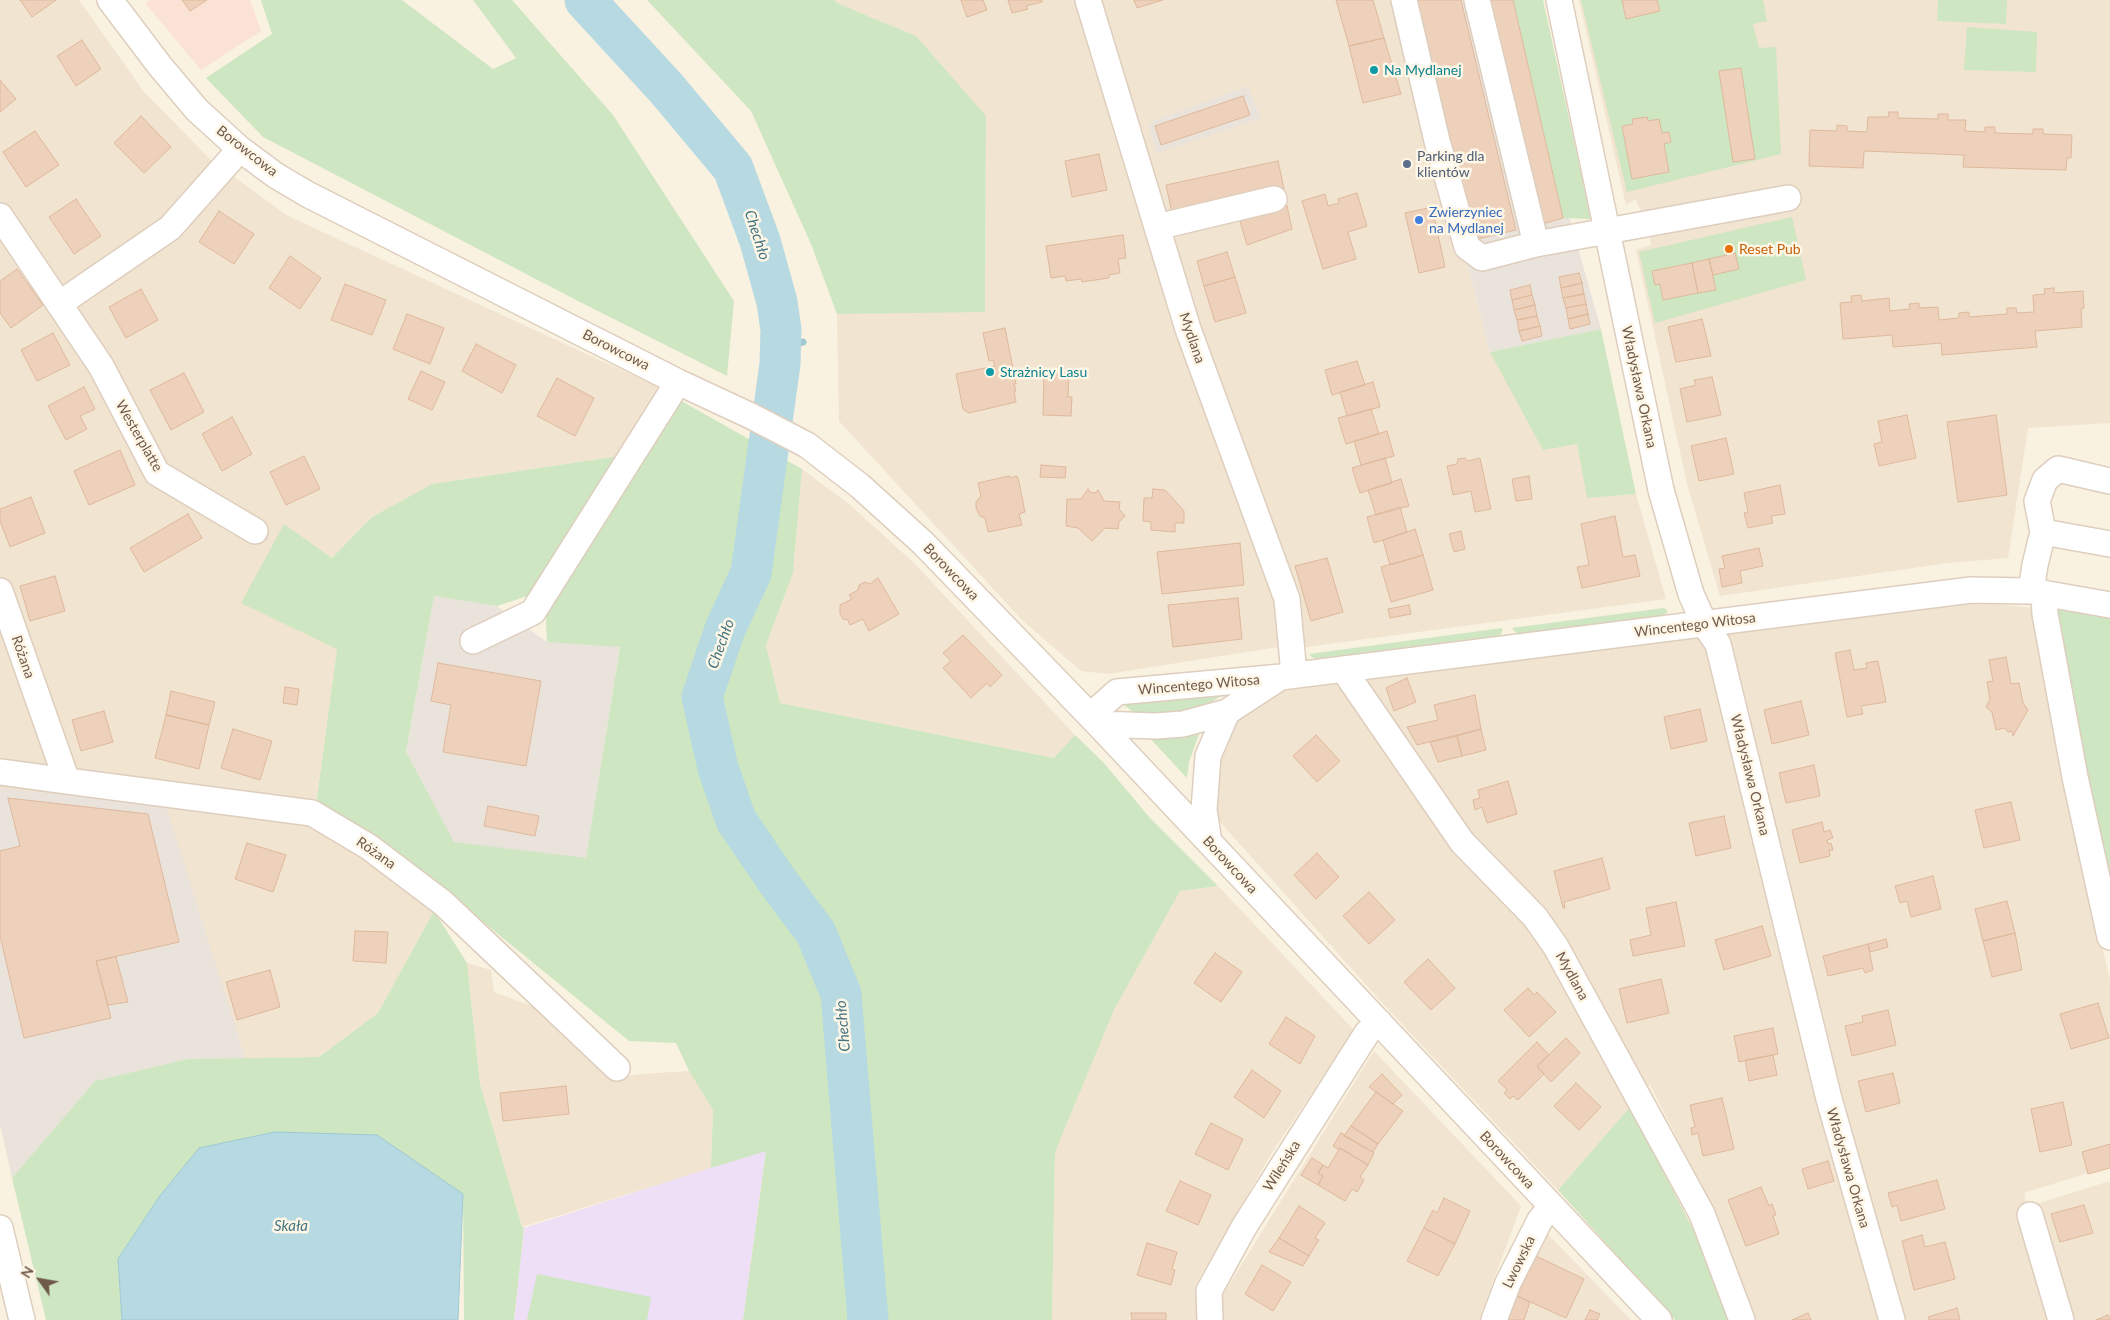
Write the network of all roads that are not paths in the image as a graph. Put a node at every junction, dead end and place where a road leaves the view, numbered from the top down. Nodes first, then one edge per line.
1 (110, 0) edge
2 (1088, 0) edge
3 (1404, 0) edge
4 (1477, 0) edge
5 (1559, 0) edge
6 (240, 149) junction
7 (1788, 198) dead end
8 (1274, 199) dead end
9 (0, 216) edge
10 (1157, 227) junction
11 (1607, 232) junction
12 (1536, 244) junction
13 (59, 304) junction
14 (678, 382) junction
15 (2110, 480) edge
16 (255, 531) dead end
17 (2043, 532) junction
18 (2110, 544) edge
19 (2038, 592) junction
20 (2, 603) edge
21 (2110, 605) edge
22 (1705, 625) junction
23 (473, 641) dead end
24 (1342, 669) junction
25 (1287, 676) junction
26 (1062, 688) junction
27 (1117, 692) junction
28 (1227, 712) junction
29 (1094, 720) junction
30 (0, 772) edge
31 (67, 781) junction
32 (1209, 842) junction
33 (2110, 937) edge
34 (1379, 1022) junction
35 (617, 1068) dead end
36 (1551, 1207) junction
37 (2030, 1215) dead end
38 (0, 1228) edge
39 (22, 1320) edge
40 (1210, 1320) edge
41 (1494, 1320) edge
42 (1659, 1320) edge
43 (1742, 1320) edge
44 (1892, 1320) edge
45 (2061, 1320) edge

1 - 6 street, Borowcowa
2 - 10 street, Mydlana
3 - 12 street
4 - 12 street
5 - 11 street, Władysława Orkana
6 - 13 street
6 - 14 street, Borowcowa
7 - 11 street
8 - 10 street
9 - 13 street, Westerplatte
10 - 25 street, Mydlana
11 - 12 street
11 - 22 street, Władysława Orkana
13 - 16 street, Westerplatte
14 - 23 street
14 - 26 street, Borowcowa
15 - 17 street
17 - 18 street
17 - 19 street
19 - 21 street, Wincentego Witosa
19 - 22 street, Wincentego Witosa
19 - 33 street
20 - 31 street, Różana
22 - 24 street, Wincentego Witosa
22 - 44 street, Władysława Orkana
24 - 25 street, Wincentego Witosa
24 - 43 street, Mydlana
25 - 27 street, Wincentego Witosa
25 - 28 street, Wincentego Witosa
26 - 27 street, Wincentego Witosa
26 - 29 street, Borowcowa
27 - 29 street
28 - 29 street, Wincentego Witosa
28 - 32 street
29 - 32 street, Borowcowa
30 - 31 street, Różana
31 - 35 street, Różana
32 - 34 street, Borowcowa
34 - 36 street, Borowcowa
34 - 40 street, Wileńska
36 - 41 street, Lwowska
36 - 42 street, Borowcowa
37 - 45 street
38 - 39 street

